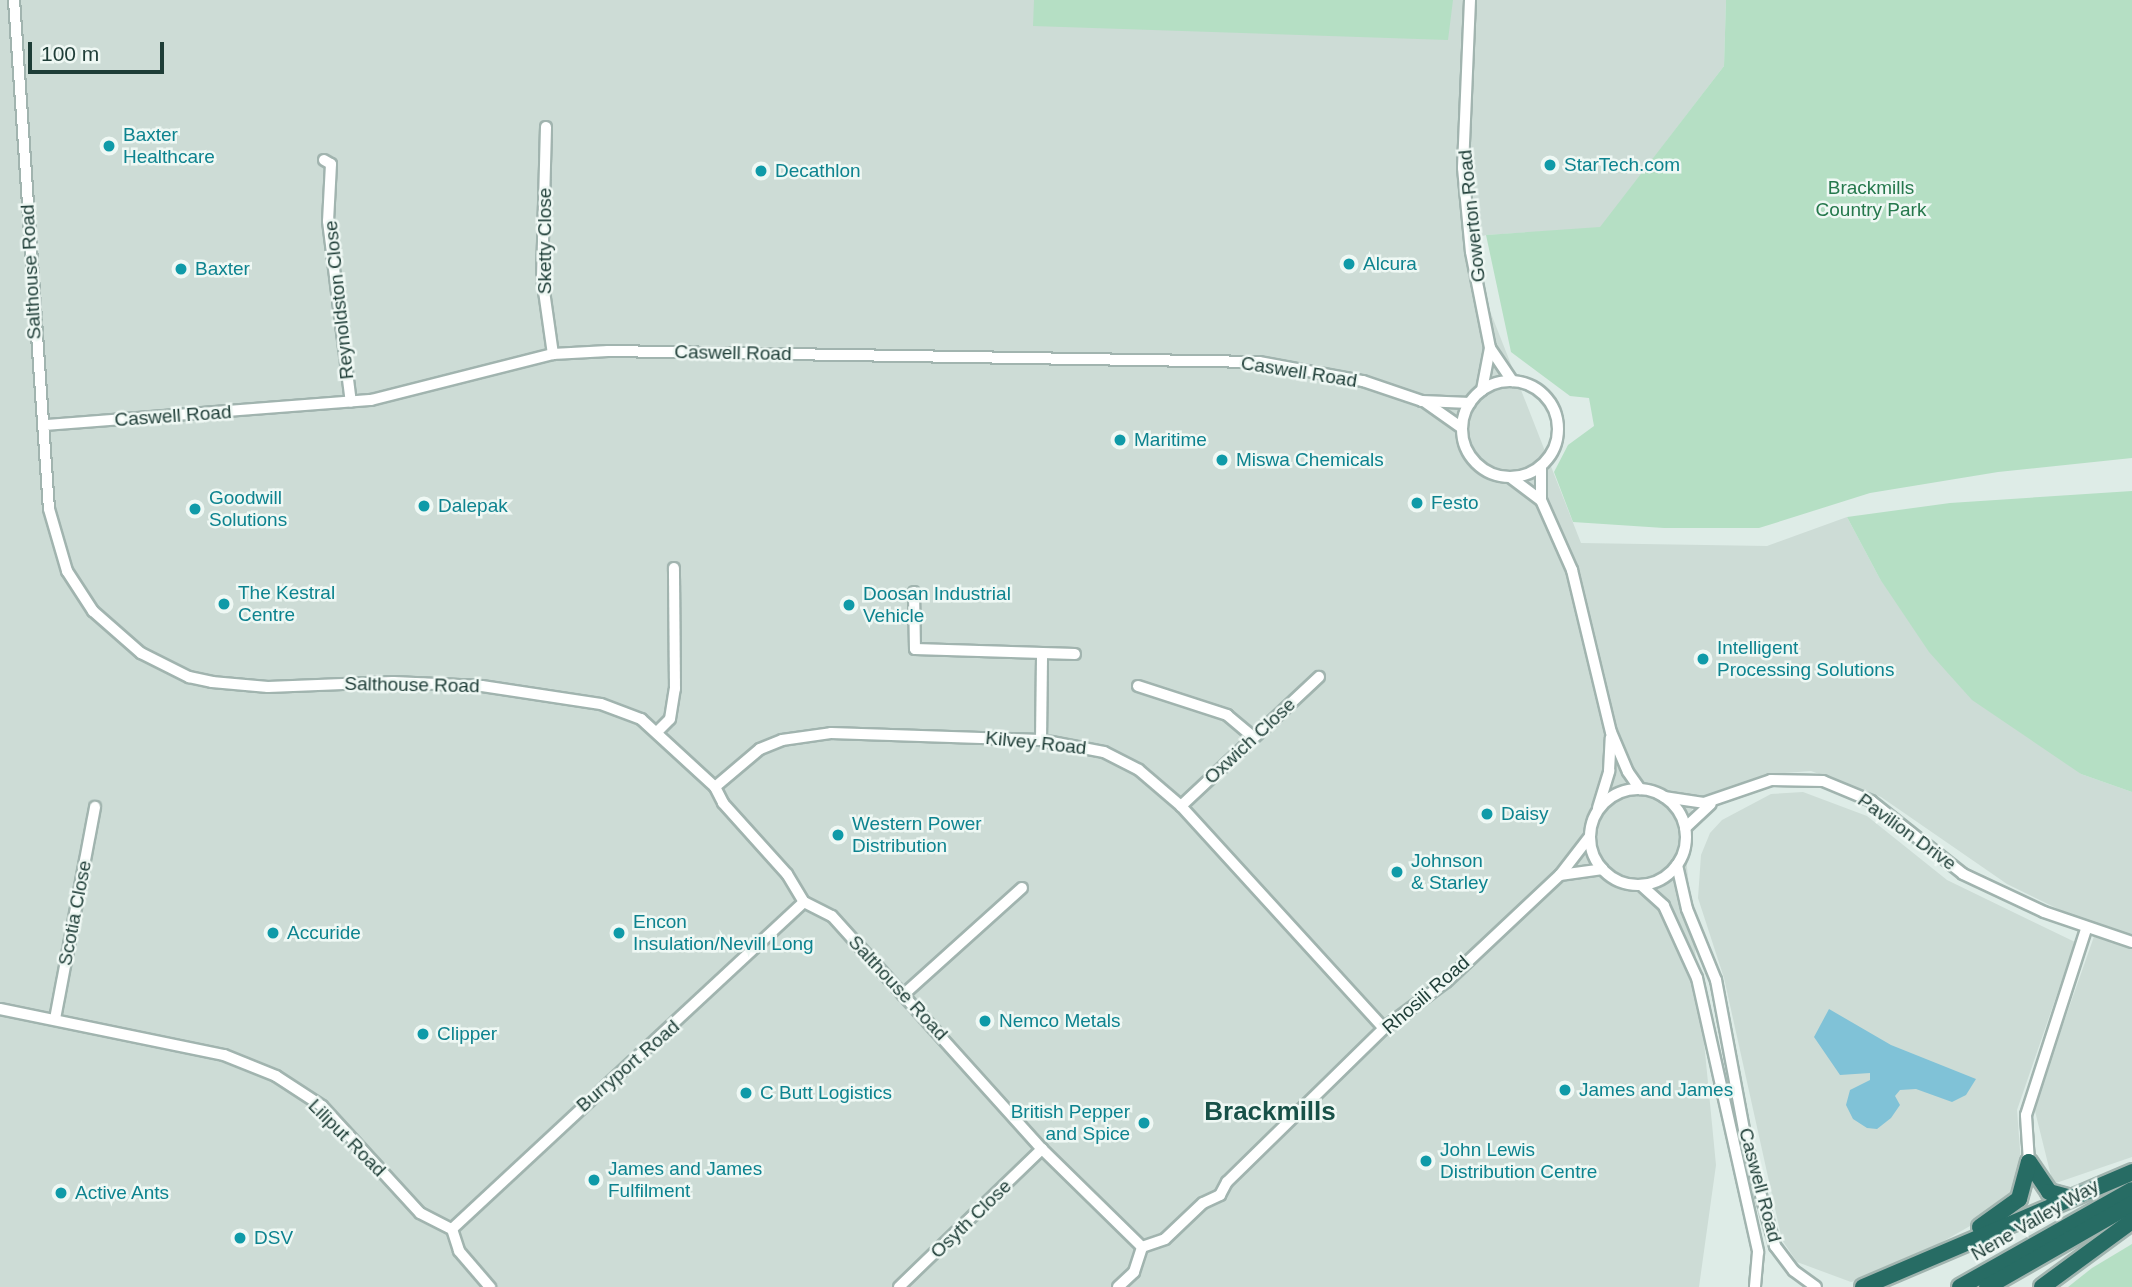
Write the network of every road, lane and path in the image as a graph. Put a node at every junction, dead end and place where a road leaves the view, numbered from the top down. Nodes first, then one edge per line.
1 (14, 0) edge
2 (1470, 0) edge
3 (546, 127) dead end
4 (324, 160) dead end
5 (1490, 348) junction
6 (553, 354) junction
7 (1512, 381) junction
8 (1482, 390) junction
9 (1422, 401) junction
10 (351, 402) junction
11 (1470, 403) junction
12 (46, 425) junction
13 (1462, 428) junction
14 (1541, 466) junction
15 (1510, 477) junction
16 (1541, 500) junction
17 (674, 568) dead end
18 (914, 592) dead end
19 (1042, 654) junction
20 (1075, 654) dead end
21 (1320, 677) dead end
22 (1138, 686) dead end
23 (657, 732) junction
24 (1611, 732) junction
25 (1253, 737) junction
26 (1041, 740) junction
27 (715, 787) junction
28 (1640, 789) junction
29 (1664, 797) junction
30 (1720, 797) junction
31 (1181, 806) junction
32 (95, 807) dead end
33 (1595, 816) junction
34 (1685, 828) junction
35 (1590, 836) junction
36 (1677, 865) junction
37 (1603, 869) junction
38 (1560, 875) junction
39 (1641, 885) junction
40 (1022, 888) dead end
41 (804, 902) junction
42 (2086, 929) junction
43 (2132, 942) edge
44 (903, 995) junction
45 (0, 1009) edge
46 (55, 1019) junction
47 (1384, 1028) junction
48 (1042, 1149) junction
49 (2029, 1162) junction
50 (2132, 1172) edge
51 (2132, 1190) edge
52 (2068, 1197) junction
53 (2132, 1204) edge
54 (2132, 1221) edge
55 (452, 1229) junction
56 (1142, 1247) junction
57 (1948, 1247) junction
58 (490, 1287) edge
59 (899, 1287) edge
60 (1118, 1287) edge
61 (1755, 1287) edge
62 (1816, 1287) edge
63 (1863, 1287) edge
64 (1960, 1287) edge
65 (1987, 1287) edge
66 (2042, 1287) edge

1 - 12 street, Salthouse Road
2 - 5 street, Gowerton Road
3 - 6 street, Sketty Close
4 - 10 street, Reynoldston Close
5 - 7 street, Gowerton Road
5 - 8 street, Gowerton Road
6 - 9 street, Caswell Road
6 - 10 street, Caswell Road
7 - 8 street
7 - 14 street
8 - 11 street
9 - 11 street, Caswell Road
9 - 13 street, Caswell Road
10 - 12 street, Caswell Road
11 - 13 street
12 - 23 street, Salthouse Road
13 - 15 street
14 - 15 street
14 - 16 street
15 - 16 street
16 - 24 street
17 - 23 street
18 - 19 street
19 - 20 street
19 - 26 street
21 - 25 street, Oxwich Close
22 - 25 street
23 - 27 street, Salthouse Road
24 - 28 street
24 - 33 street
25 - 31 street, Oxwich Close
26 - 27 street, Kilvey Road
26 - 31 street, Kilvey Road
27 - 41 street, Salthouse Road
28 - 29 street
28 - 33 street
29 - 30 street, Pavilion Drive
29 - 34 street
30 - 34 street, Pavilion Drive
30 - 42 street, Pavilion Drive
31 - 47 street, Kilvey Road
32 - 46 street, Scotia Close
33 - 35 street
34 - 36 street
35 - 37 street
35 - 38 street, Rhosili Road
36 - 39 street
36 - 62 street, Caswell Road
37 - 38 street
37 - 39 street
38 - 47 street, Rhosili Road
39 - 61 street, Caswell Road
40 - 44 street
41 - 44 street, Salthouse Road
41 - 55 street, Burryport Road
42 - 43 street, Pavilion Drive
42 - 49 street
44 - 48 street, Salthouse Road
45 - 46 street, Liliput Road
46 - 55 street, Liliput Road
47 - 56 street, Rhosili Road
48 - 56 street, Salthouse Road
48 - 59 street, Osyth Close
49 - 52 highway
49 - 57 highway
50 - 52 highway
51 - 64 highway, Nene Valley Way
52 - 57 highway
53 - 65 highway, Nene Valley Way
54 - 66 highway
55 - 58 street
56 - 60 street
57 - 63 highway

